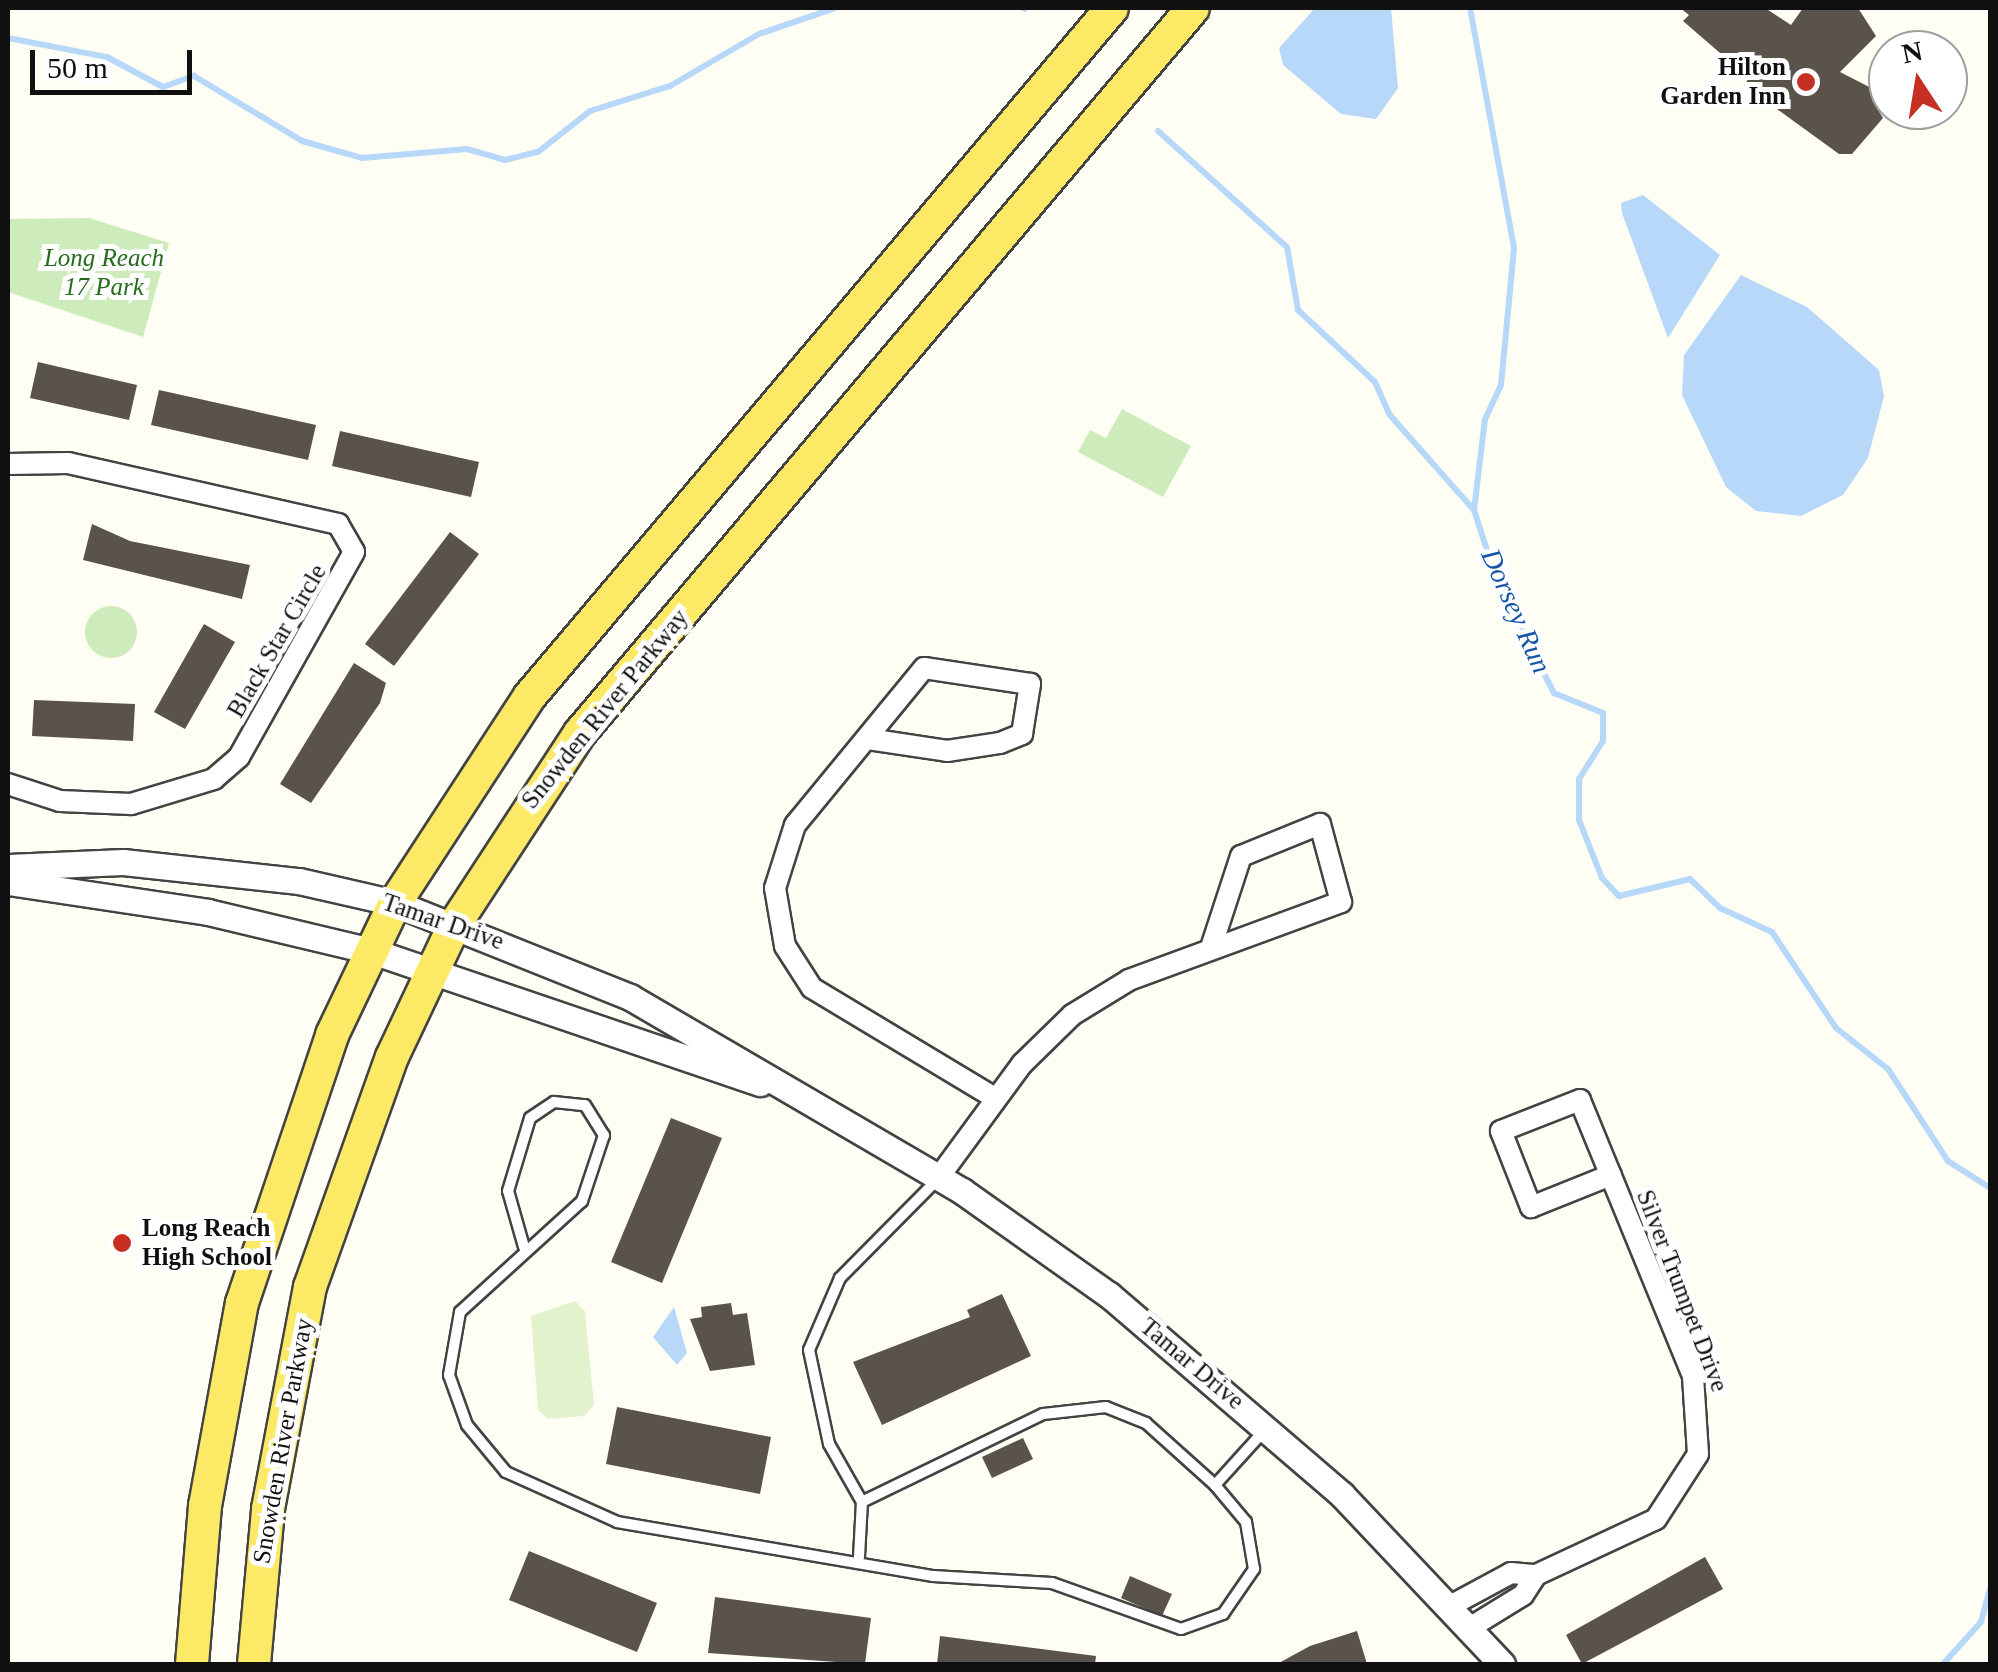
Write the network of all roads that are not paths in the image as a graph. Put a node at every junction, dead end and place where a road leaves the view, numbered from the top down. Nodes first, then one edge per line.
1 (1112, 8) edge
2 (1194, 8) edge
3 (8, 464) edge
4 (868, 739) junction
5 (8, 784) edge
6 (8, 866) edge
7 (8, 882) edge
8 (396, 903) junction
9 (455, 924) junction
10 (1211, 948) junction
11 (372, 950) junction
12 (433, 968) junction
13 (995, 1098) junction
14 (839, 1116) junction
15 (1610, 1175) junction
16 (939, 1177) junction
17 (524, 1247) junction
18 (1268, 1427) junction
19 (1215, 1485) junction
20 (862, 1502) junction
21 (859, 1557) junction
22 (1536, 1575) junction
23 (1450, 1606) junction
24 (1470, 1627) junction
25 (192, 1664) edge
26 (254, 1664) edge
27 (1502, 1664) edge

1 - 8 main road
2 - 9 main road, Snowden River Parkway
3 - 5 street, Black Star Circle
4 - 4 street
4 - 13 street
6 - 8 street, Tamar Drive
7 - 11 street, Tamar Drive
8 - 9 street, Tamar Drive
8 - 11 main road
9 - 12 main road, Snowden River Parkway
9 - 14 street, Tamar Drive
10 - 10 street
10 - 13 street
11 - 12 street, Tamar Drive
11 - 25 main road
12 - 14 street, Tamar Drive
12 - 26 main road, Snowden River Parkway
13 - 16 street
14 - 16 street, Tamar Drive
15 - 15 street, Silver Trumpet Drive
15 - 22 street, Silver Trumpet Drive
16 - 18 street, Tamar Drive
16 - 20 lane
17 - 17 lane
17 - 21 lane
18 - 19 lane
18 - 23 street, Tamar Drive
19 - 20 lane
19 - 21 lane
20 - 21 lane
22 - 23 street, Silver Trumpet Drive
22 - 24 street, Silver Trumpet Drive
23 - 24 street, Tamar Drive
24 - 27 street, Tamar Drive

